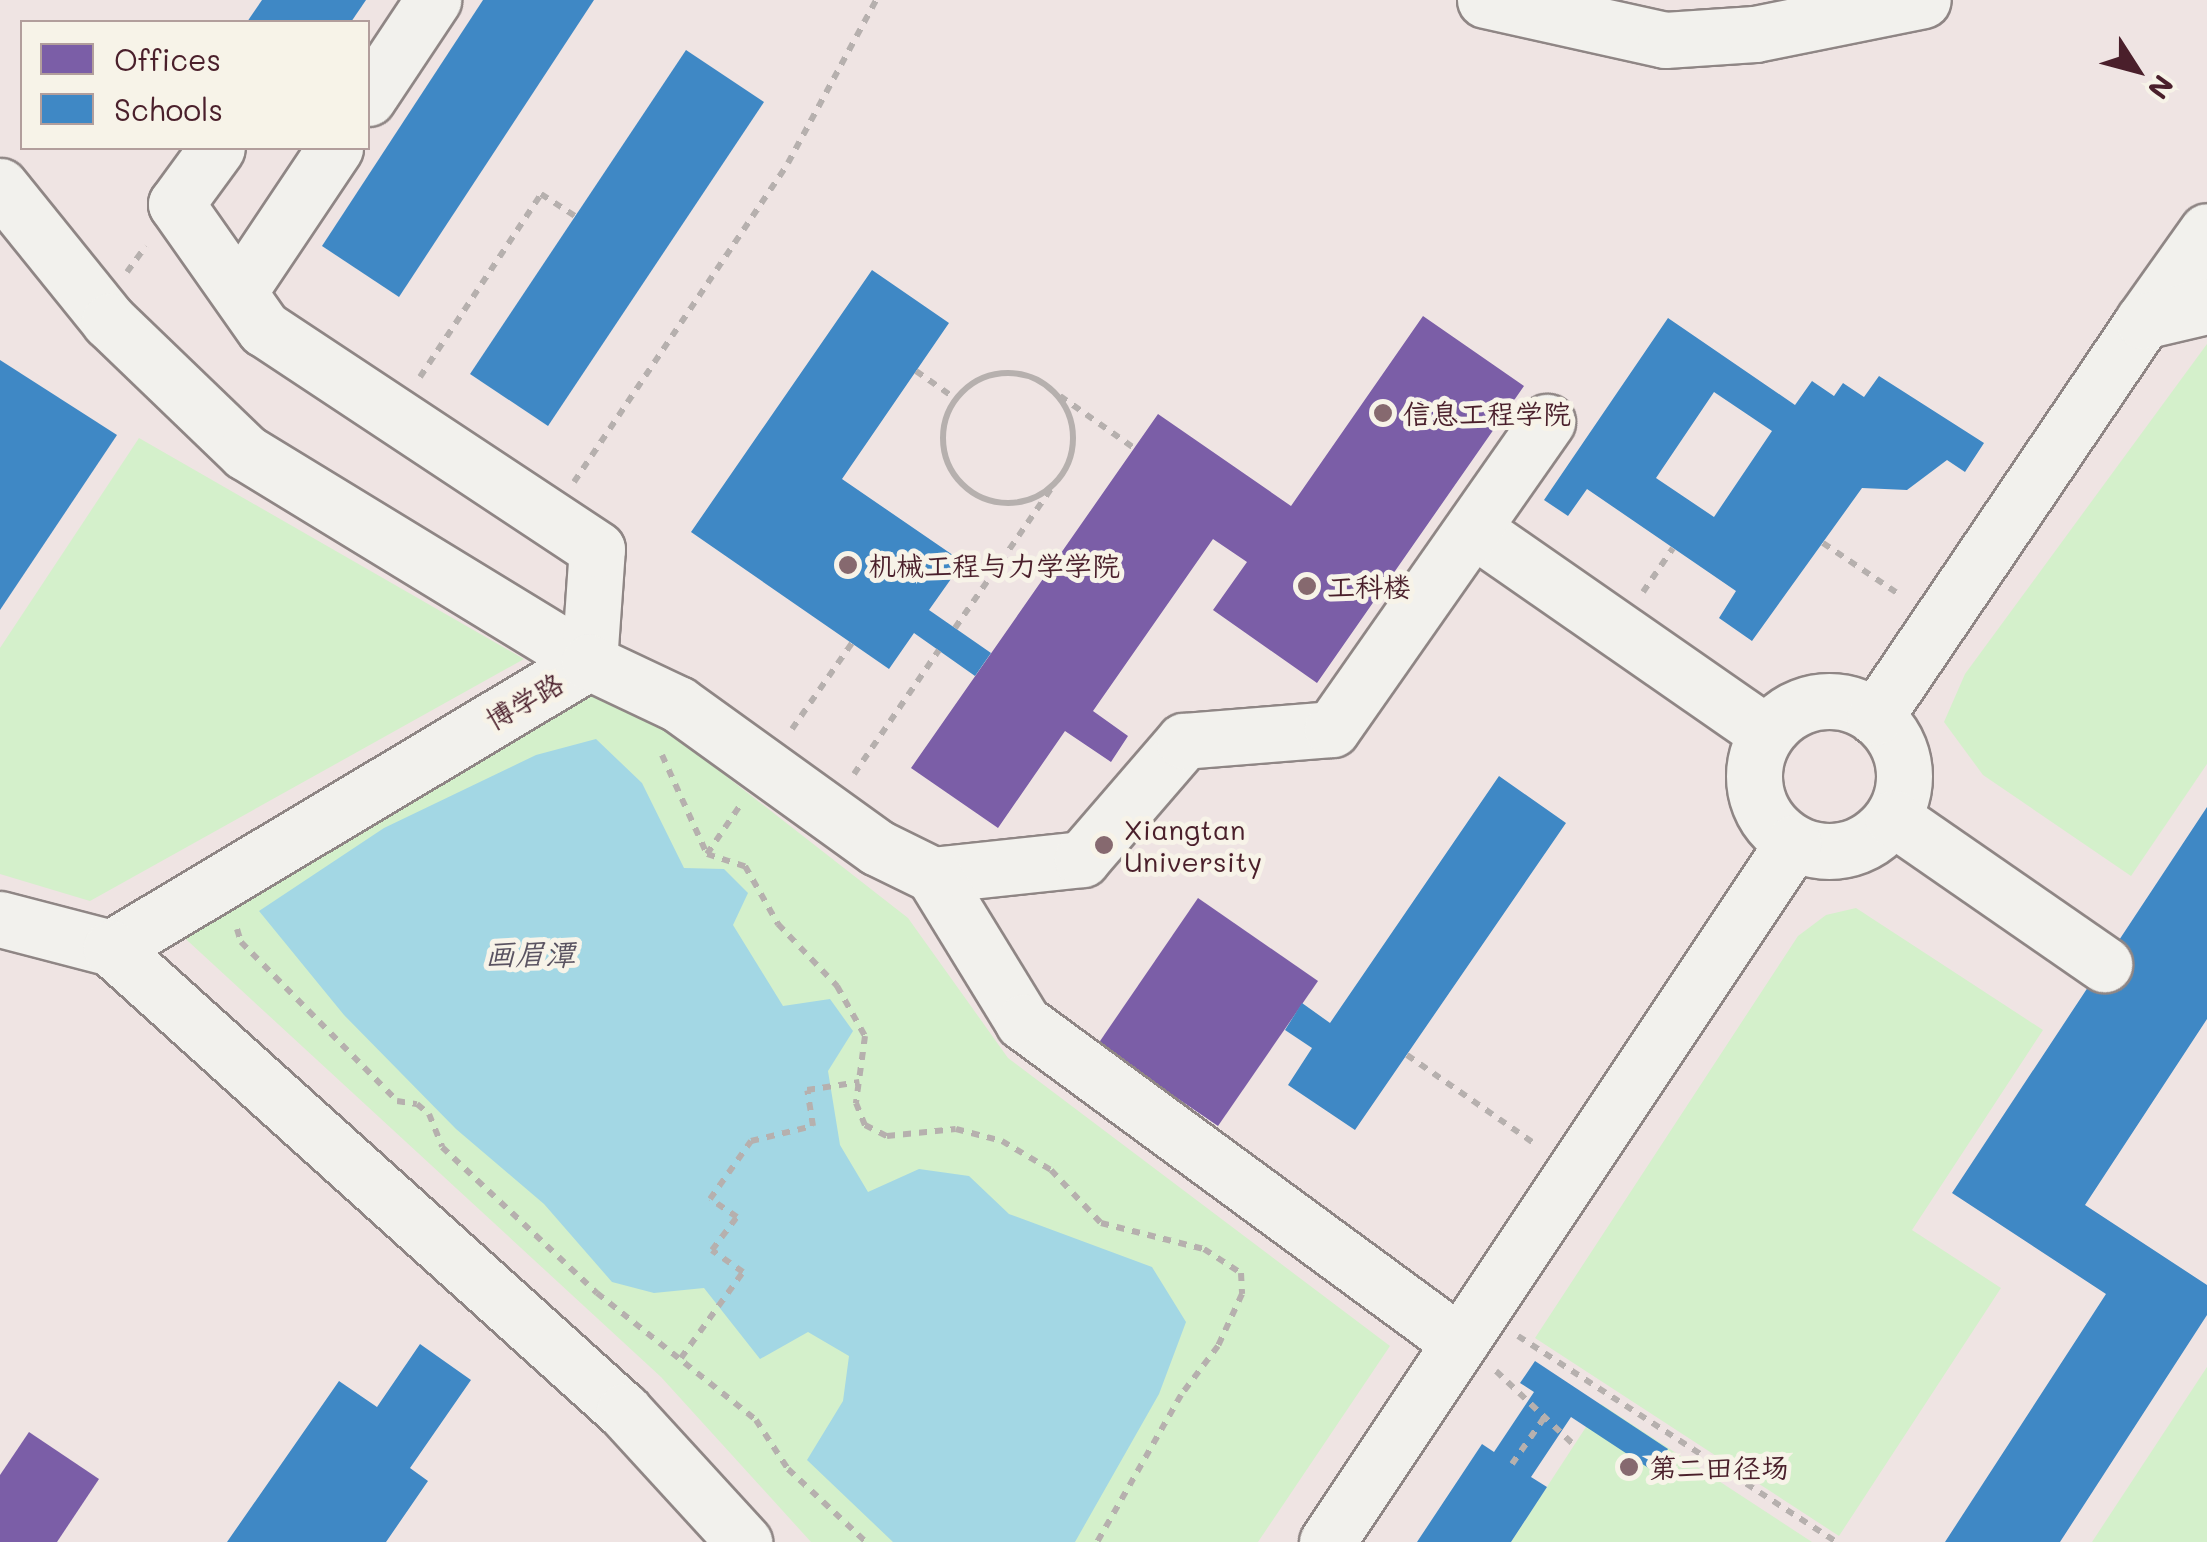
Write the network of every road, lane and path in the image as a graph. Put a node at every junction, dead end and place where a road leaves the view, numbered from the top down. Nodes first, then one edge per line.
1 (433, 0) edge
2 (876, 0) edge
3 (1485, 0) edge
4 (1923, 0) edge
5 (370, 95) edge
6 (216, 150) edge
7 (334, 150) edge
8 (0, 186) edge
9 (176, 204) junction
10 (575, 216) dead end
11 (2207, 231) edge
12 (240, 290) junction
13 (2207, 306) edge
14 (100, 310) junction
15 (2144, 321) junction
16 (916, 371) dead end
17 (1055, 392) junction
18 (956, 398) junction
19 (394, 415) junction
20 (1547, 422) dead end
21 (1134, 448) dead end
22 (1060, 476) junction
23 (550, 518) junction
24 (1476, 531) junction
25 (1823, 543) dead end
26 (1938, 620) junction
27 (955, 628) dead end
28 (852, 643) dead end
29 (939, 650) dead end
30 (590, 662) junction
31 (1875, 717) junction
32 (1767, 733) junction
33 (655, 740) dead end
34 (755, 783) junction
35 (827, 812) junction
36 (1893, 818) junction
37 (1794, 843) junction
38 (707, 854) junction
39 (933, 875) junction
40 (239, 908) dead end
41 (0, 919) edge
42 (110, 948) junction
43 (2104, 964) dead end
44 (1407, 1055) dead end
45 (860, 1082) junction
46 (1548, 1153) dead end
47 (1485, 1337) junction
48 (681, 1358) junction
49 (1544, 1418) junction
50 (1575, 1446) dead end
51 (1512, 1464) dead end
52 (744, 1542) edge
53 (866, 1542) edge
54 (1097, 1542) edge
55 (1327, 1542) edge
56 (1836, 1542) edge

1 - 5 street
2 - 23 path
3 - 4 street
6 - 9 street
7 - 12 street
8 - 14 street
9 - 12 street
9 - 14 path
10 - 19 path
11 - 15 street
12 - 19 street
13 - 15 street
14 - 30 street
15 - 26 street
16 - 18 path
17 - 18 path
17 - 21 path
17 - 22 path
18 - 22 path
19 - 23 street
20 - 24 street
22 - 27 path
23 - 30 street
24 - 32 street
24 - 39 street
25 - 26 path
26 - 31 street
28 - 34 path
29 - 35 path
30 - 34 street, 博学路
30 - 42 street, 博学路
31 - 32 street
31 - 36 street
32 - 37 street
33 - 38 path
34 - 35 street, 博学路
34 - 38 path
35 - 39 street, 博学路
36 - 37 street
36 - 43 street
37 - 47 street
38 - 45 path
39 - 47 street
40 - 48 path
41 - 42 street
42 - 52 street
44 - 46 path
45 - 48 path
45 - 54 path
47 - 49 path
47 - 55 street
47 - 56 path
48 - 53 path
49 - 50 path
49 - 51 path

